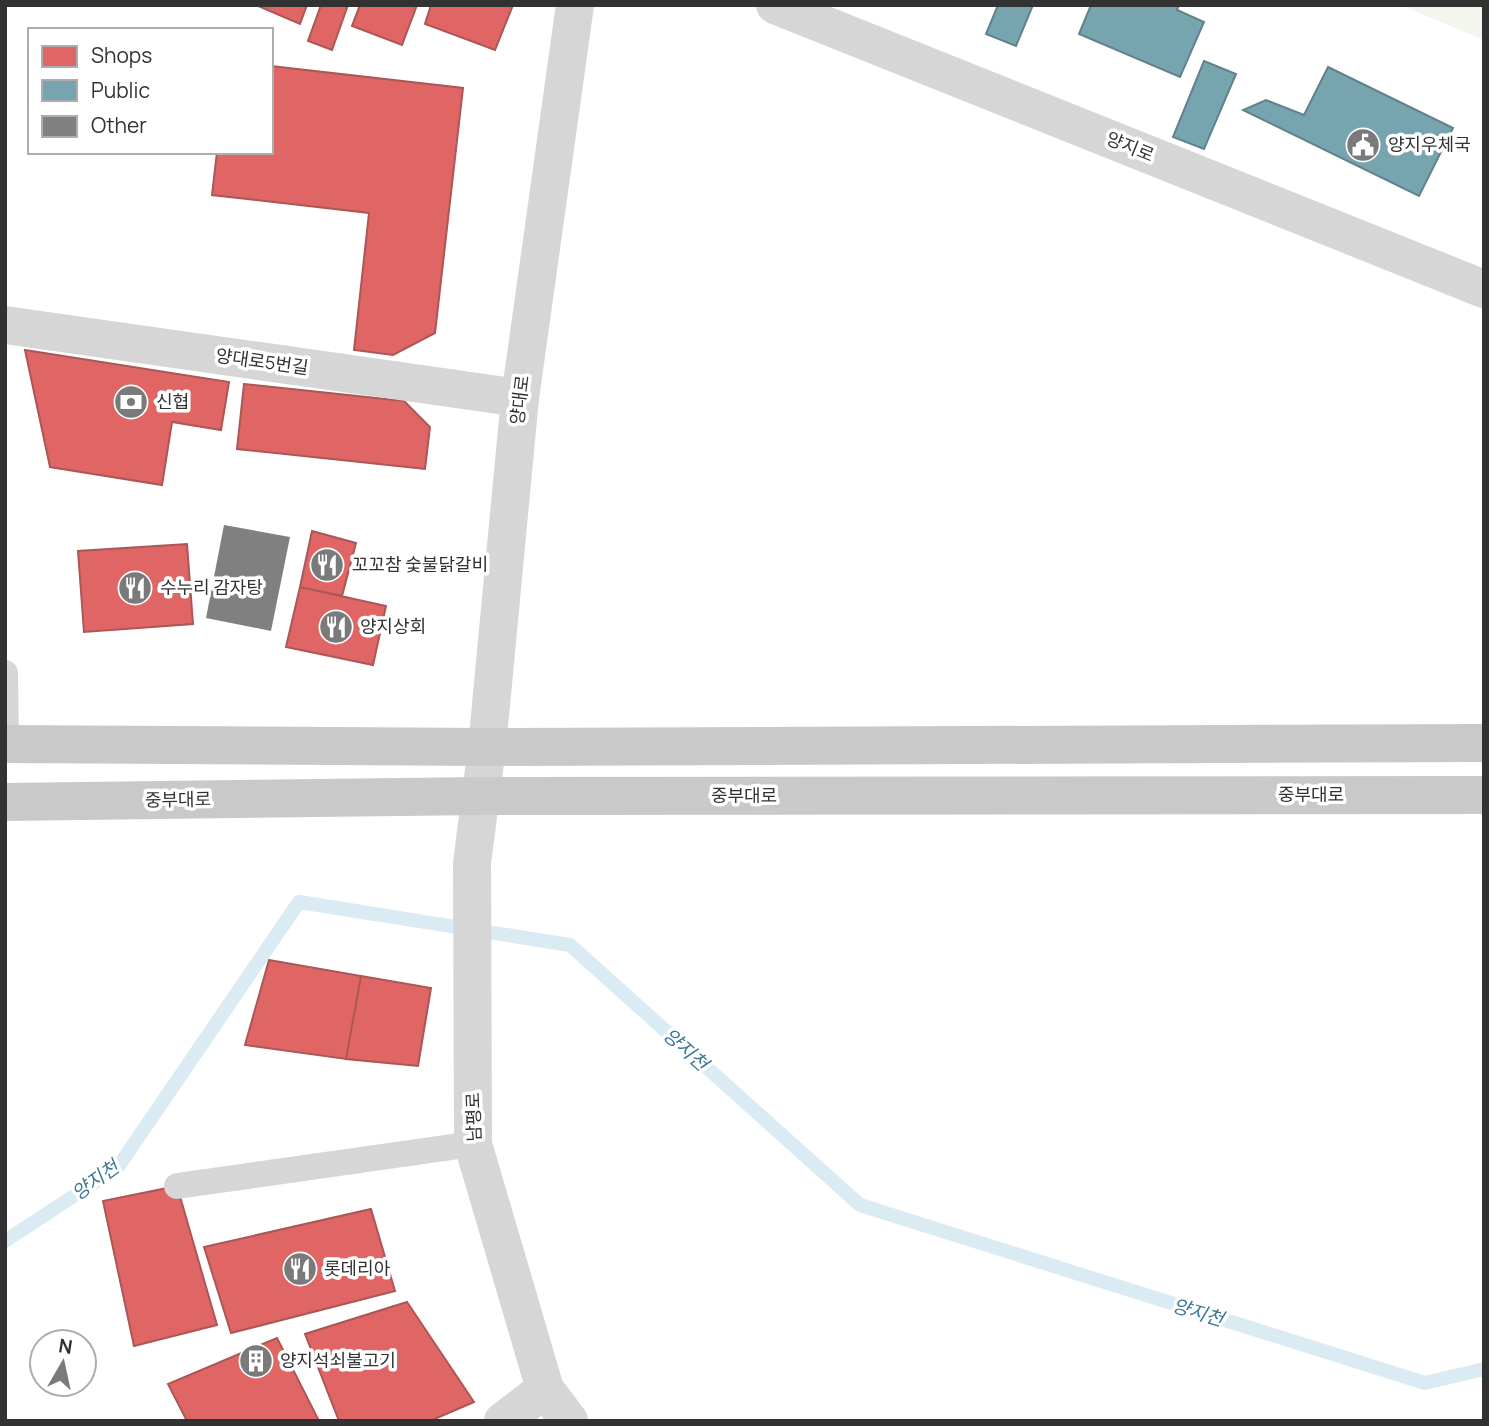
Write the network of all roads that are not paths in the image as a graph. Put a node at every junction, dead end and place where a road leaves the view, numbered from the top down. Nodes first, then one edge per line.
1 (575, 5) edge
2 (775, 5) edge
3 (1484, 289) edge
4 (5, 325) edge
5 (520, 398) junction
6 (5, 673) edge
7 (1484, 743) edge
8 (6, 744) edge
9 (487, 747) junction
10 (1484, 795) edge
11 (482, 796) junction
12 (5, 802) edge
13 (473, 1144) junction
14 (177, 1186) dead end
15 (545, 1389) junction
16 (502, 1421) edge
17 (569, 1421) edge

1 - 5 street, 양대로
2 - 3 street, 양지로
4 - 5 street, 양대로5번길
5 - 9 street, 양대로
6 - 8 lane
7 - 9 main road
8 - 9 main road
9 - 11 street, 양대로
10 - 11 main road, 중부대로
11 - 12 main road, 중부대로
11 - 13 street, 남평로
13 - 14 lane
13 - 15 street, 남평로
15 - 16 street
15 - 17 street, 남평로

